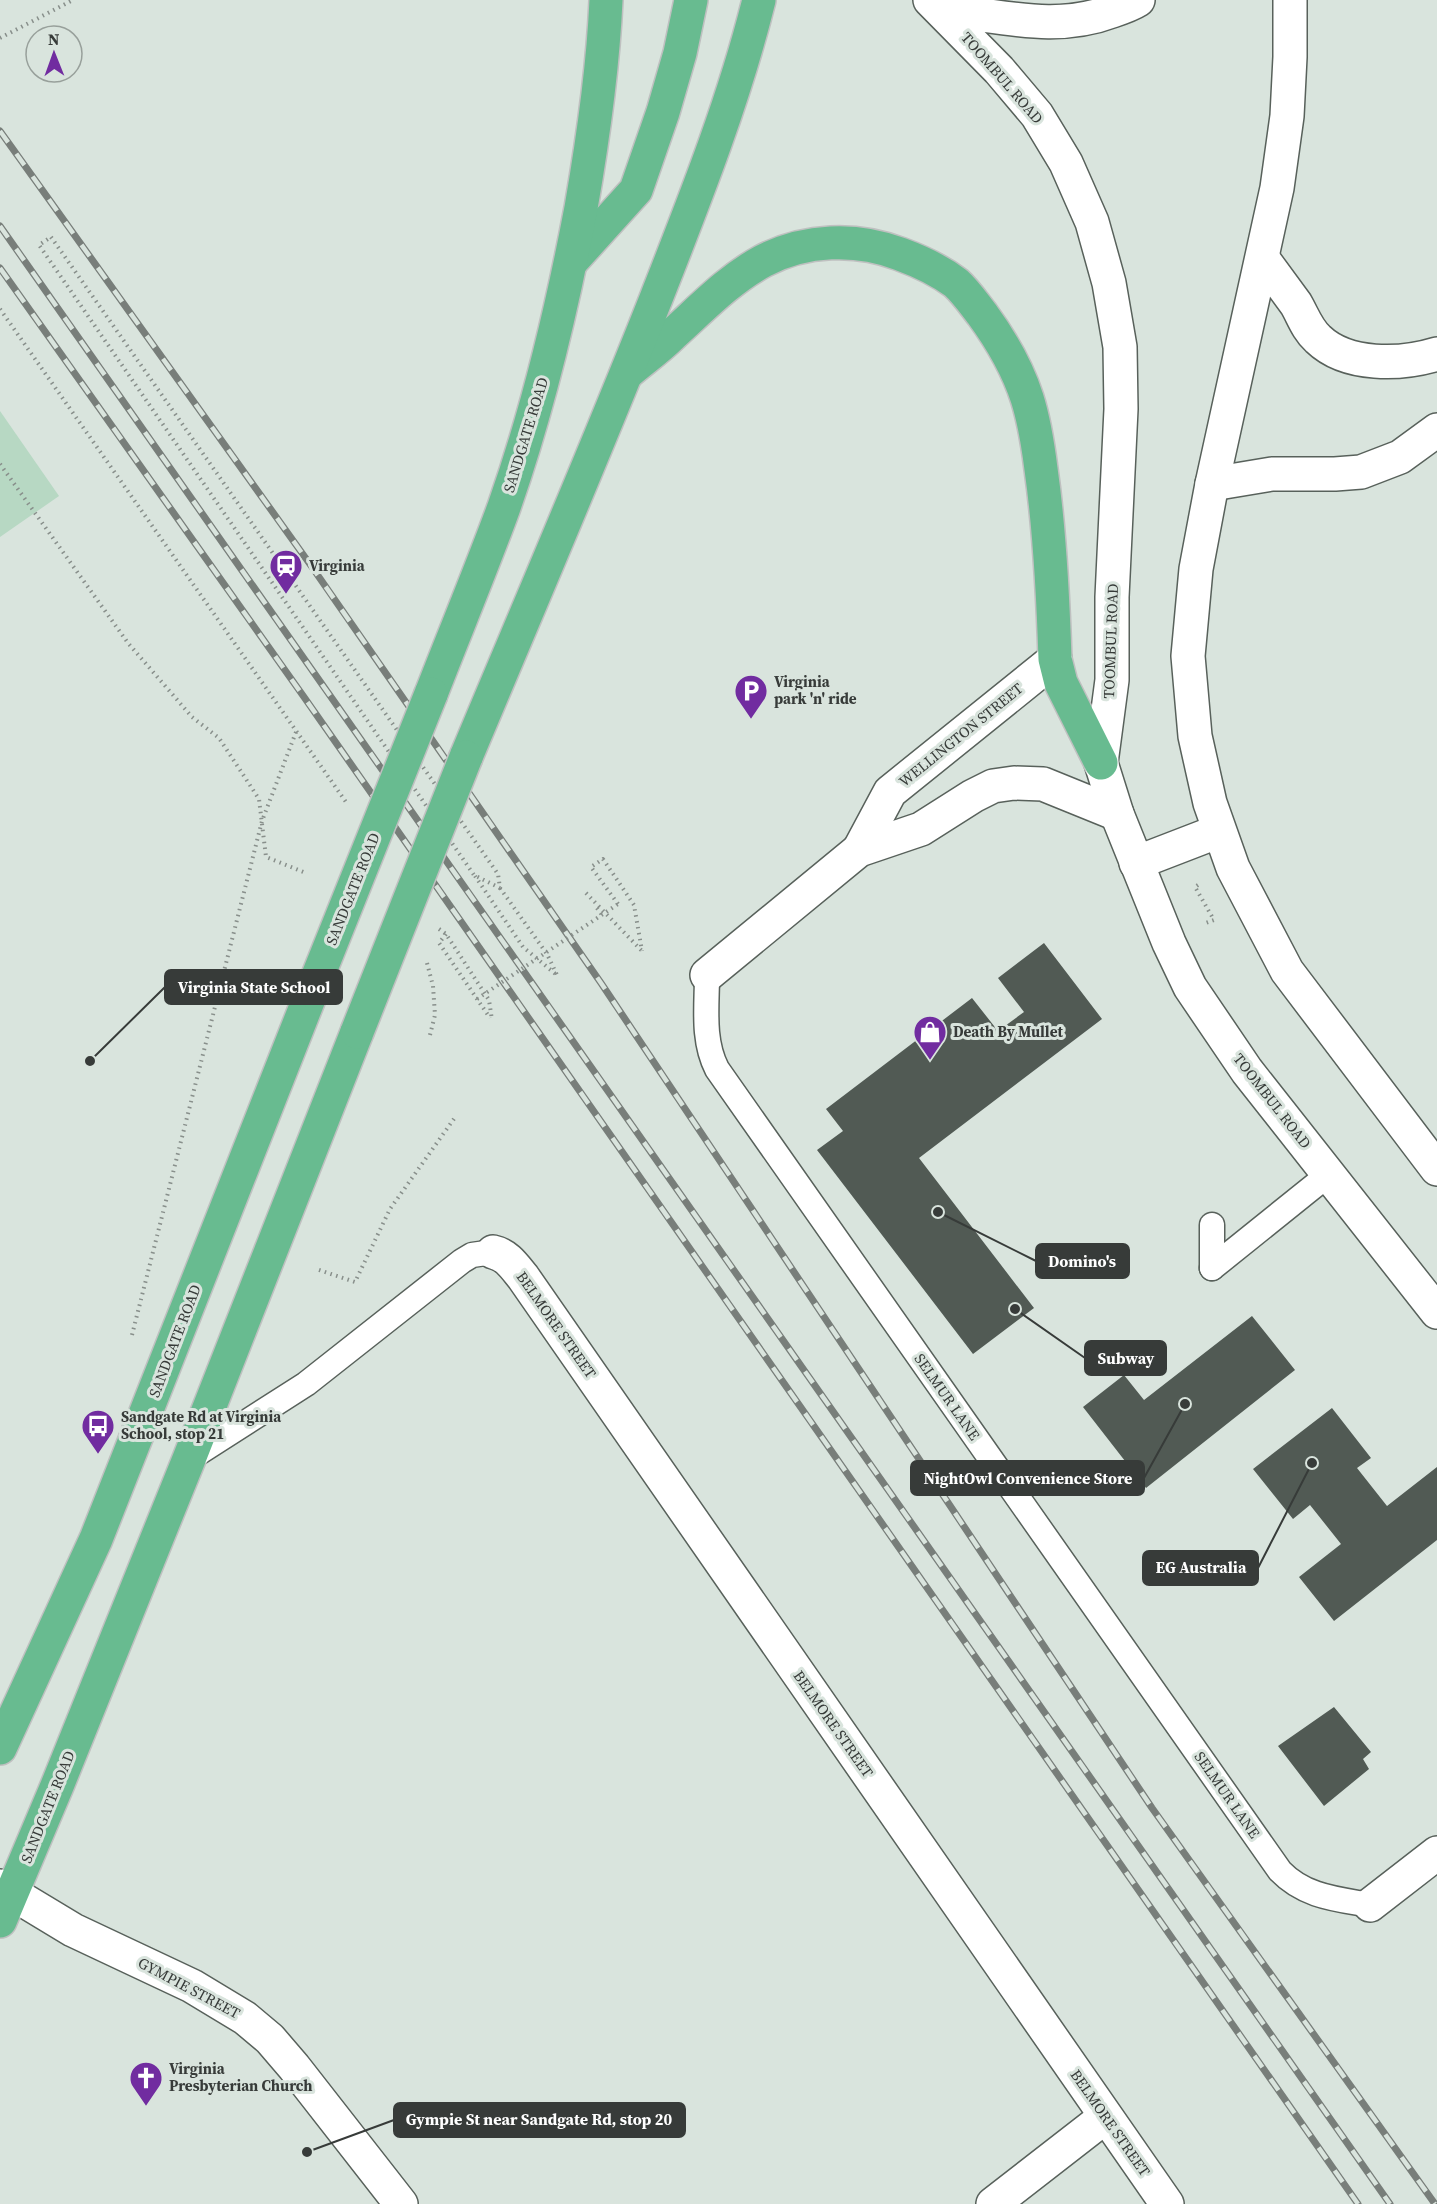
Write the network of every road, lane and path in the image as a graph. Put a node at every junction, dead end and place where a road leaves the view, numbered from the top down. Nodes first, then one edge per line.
1 (73, 0) edge
2 (606, 0) edge
3 (691, 0) edge
4 (759, 0) edge
5 (1138, 0) edge
6 (1290, 0) edge
7 (936, 5) edge
8 (1002, 8) edge
9 (0, 38) edge
10 (1263, 259) junction
11 (571, 262) junction
12 (0, 309) edge
13 (1437, 354) edge
14 (627, 373) junction
15 (1437, 430) edge
16 (0, 464) edge
17 (1212, 484) junction
18 (1055, 659) junction
19 (296, 732) junction
20 (1101, 764) junction
21 (351, 810) dead end
22 (1117, 814) junction
23 (262, 821) junction
24 (1219, 831) junction
25 (859, 850) junction
26 (1136, 863) junction
27 (306, 873) dead end
28 (474, 874) junction
29 (1204, 882) dead end
30 (500, 888) junction
31 (602, 915) junction
32 (1203, 924) dead end
33 (438, 928) dead end
34 (446, 934) junction
35 (547, 954) junction
36 (427, 957) dead end
37 (707, 975) joint
38 (477, 999) junction
39 (429, 1039) dead end
40 (456, 1116) dead end
41 (1437, 1169) edge
42 (1329, 1174) junction
43 (1212, 1225) dead end
44 (493, 1252) joint
45 (319, 1270) dead end
46 (1437, 1312) edge
47 (132, 1338) dead end
48 (189, 1459) junction
49 (0, 1748) edge
50 (1437, 1853) edge
51 (4, 1901) edge
52 (1370, 1905) joint
53 (1105, 2117) junction
54 (401, 2204) edge
55 (993, 2204) edge
56 (1167, 2204) edge

1 - 9 path
2 - 11 highway, SANDGATE ROAD
3 - 11 highway
4 - 14 highway, SANDGATE ROAD
5 - 8 street
6 - 10 street
7 - 8 street
7 - 20 street, TOOMBUL ROAD
10 - 13 street
10 - 17 street
11 - 49 highway, SANDGATE ROAD, bridge
12 - 19 path
14 - 18 highway
14 - 48 highway, SANDGATE ROAD, bridge
15 - 17 street
16 - 23 path
17 - 24 street
18 - 20 highway
18 - 25 street, WELLINGTON STREET
19 - 21 path
19 - 23 path
20 - 22 street, TOOMBUL ROAD
22 - 25 street, WELLINGTON STREET
22 - 26 street, TOOMBUL ROAD
23 - 27 path
23 - 47 path
24 - 26 street
24 - 41 street
25 - 37 street, WELLINGTON STREET
26 - 42 street, TOOMBUL ROAD
28 - 30 path
28 - 30 path
28 - 35 path
29 - 32 path
30 - 35 path
31 - 31 path, bridge
31 - 35 path, bridge
33 - 34 path
34 - 38 path
34 - 38 path
35 - 38 path, bridge
36 - 39 path
37 - 52 lane, SELMUR LANE
40 - 45 path
42 - 43 lane
42 - 46 street, TOOMBUL ROAD
44 - 48 lane
44 - 53 street, BELMORE STREET
48 - 51 highway, SANDGATE ROAD
50 - 52 street
51 - 54 street, GYMPIE STREET
53 - 55 street
53 - 56 street, BELMORE STREET

